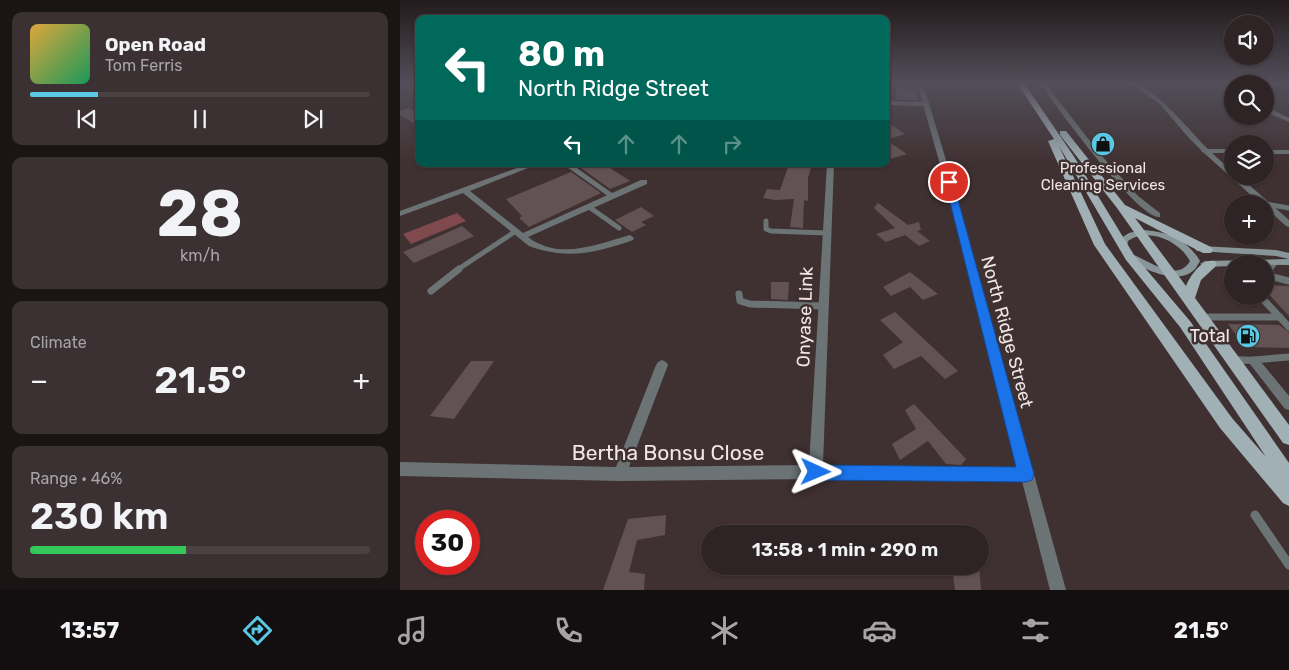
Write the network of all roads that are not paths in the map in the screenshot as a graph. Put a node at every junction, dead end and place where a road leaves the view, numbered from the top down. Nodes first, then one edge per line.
1 (929, 111) edge
2 (1039, 111) edge
3 (1048, 111) edge
4 (1063, 111) edge
5 (1168, 111) edge
6 (1274, 114) edge
7 (1289, 120) edge
8 (1053, 132) junction
9 (1070, 142) junction
10 (1088, 142) junction
11 (1204, 151) junction
12 (1224, 151) edge
13 (1274, 152) edge
14 (1289, 152) edge
15 (526, 167) edge
16 (571, 167) edge
17 (830, 167) edge
18 (1224, 168) edge
19 (644, 182) dead end
20 (1244, 185) edge
21 (464, 190) junction
22 (1255, 195) edge
23 (612, 196) junction
24 (1274, 205) edge
25 (589, 206) junction
26 (1121, 206) junction
27 (1289, 208) edge
28 (1274, 211) edge
29 (400, 214) edge
30 (1157, 215) dead end
31 (766, 221) dead end
32 (1289, 224) edge
33 (618, 228) dead end
34 (826, 233) junction
35 (1140, 233) junction
36 (520, 234) junction
37 (630, 238) dead end
38 (1187, 248) junction
39 (1207, 250) junction
40 (1127, 251) junction
41 (1289, 256) edge
42 (1289, 262) edge
43 (1275, 263) joint
44 (1211, 264) junction
45 (1193, 266) junction
46 (1170, 273) junction
47 (1274, 277) edge
48 (1289, 281) edge
49 (431, 291) dead end
50 (738, 294) dead end
51 (1188, 300) junction
52 (1269, 305) edge
53 (823, 306) junction
54 (1201, 317) junction
55 (1280, 317) junction
56 (1289, 327) edge
57 (1289, 357) edge
58 (1232, 360) junction
59 (1253, 360) junction
60 (662, 364) dead end
61 (1289, 405) edge
62 (1289, 438) edge
63 (400, 469) edge
64 (816, 472) junction
65 (620, 474) junction
66 (1026, 474) junction
67 (1289, 478) edge
68 (1289, 497) edge
69 (1255, 515) dead end
70 (1289, 565) edge
71 (1058, 590) edge

1 - 66 street, North Ridge Street
2 - 8 main road
3 - 9 main road
4 - 10 street
5 - 11 street
6 - 7 street
8 - 40 main road
8 - 68 main road
9 - 10 street
9 - 26 main road
10 - 30 street
11 - 12 street
11 - 18 street
13 - 14 street
15 - 21 street
16 - 23 lane
17 - 34 street, Onyase Link
19 - 23 street
20 - 22 street
21 - 29 street
21 - 36 street
23 - 25 street
24 - 27 lane
25 - 33 lane
25 - 36 street
26 - 35 main road
26 - 39 main road
28 - 32 street
31 - 34 lane
34 - 53 street, Onyase Link
35 - 38 street
35 - 40 street
35 - 46 main road
36 - 37 street
36 - 49 lane
38 - 39 street
38 - 45 street
39 - 41 street
40 - 46 street
40 - 67 main road
42 - 43 street
43 - 44 street
44 - 45 street
44 - 51 main road
45 - 46 street
46 - 51 main road
47 - 48 lane
50 - 53 lane
51 - 54 main road
52 - 55 lane
53 - 64 street, Onyase Link
54 - 55 lane
54 - 58 main road
55 - 56 lane
57 - 59 lane
58 - 59 street
58 - 62 main road
59 - 61 street
60 - 65 street
63 - 65 street, Bertha Bonsu Close
64 - 65 street, Bertha Bonsu Close
64 - 66 street, Bertha Bonsu Close
66 - 71 street, North Ridge Street
69 - 70 lane

